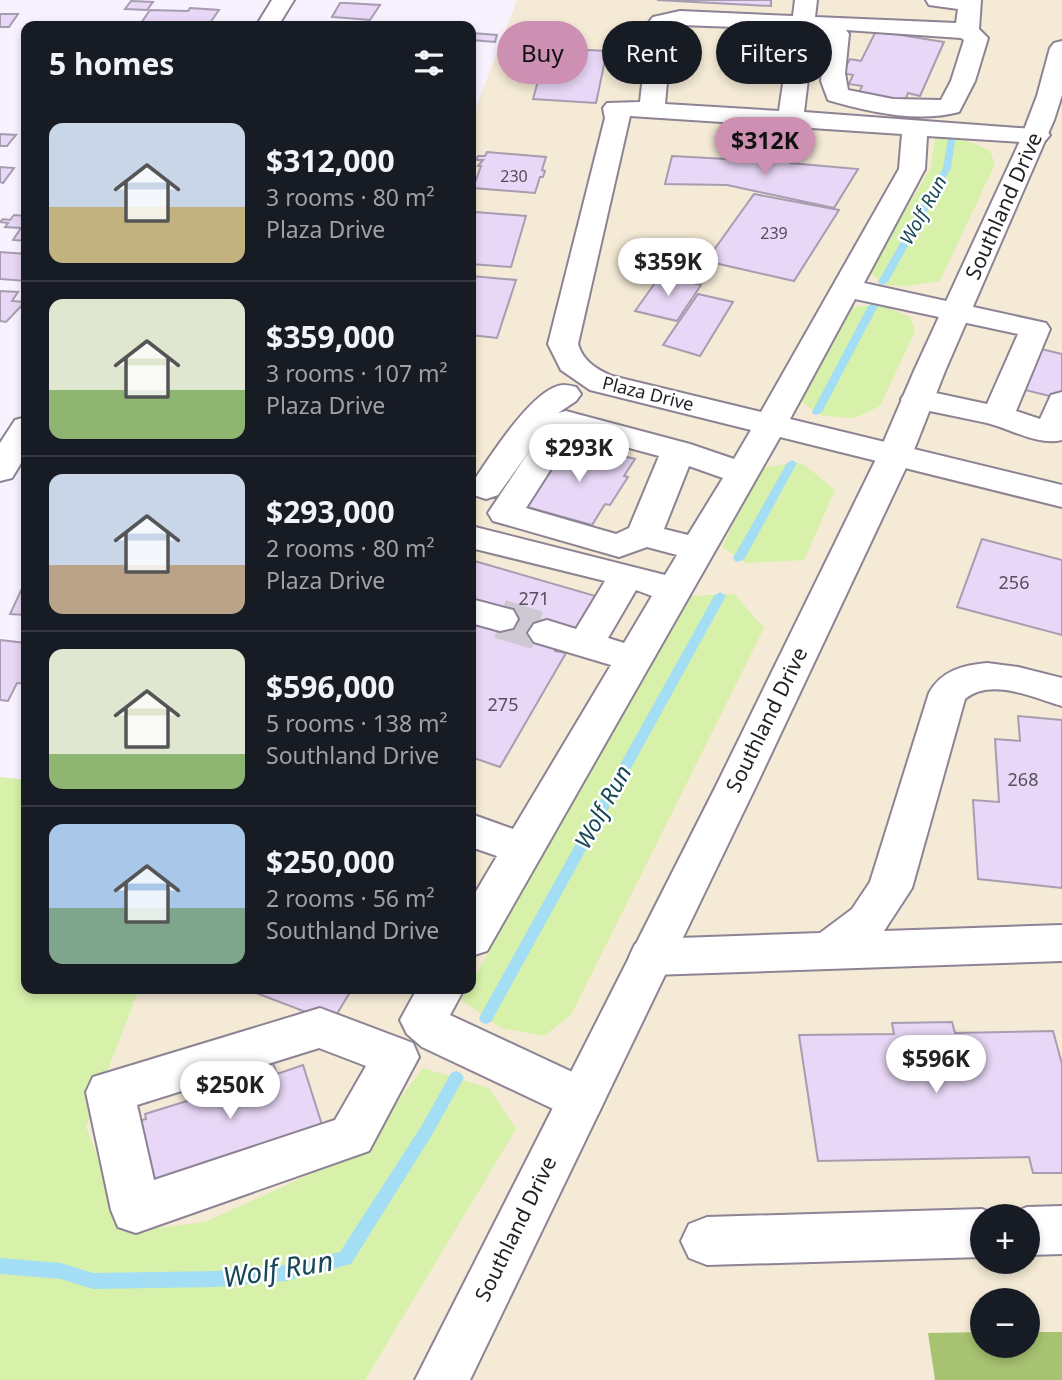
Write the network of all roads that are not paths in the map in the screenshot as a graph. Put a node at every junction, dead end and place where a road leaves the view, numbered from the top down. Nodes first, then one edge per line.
1 (283, 0) edge
2 (937, 0) edge
3 (970, 1) edge
4 (812, 16) edge
5 (270, 21) edge
6 (967, 31) junction
7 (1062, 48) edge
8 (652, 110) junction
9 (791, 119) junction
10 (915, 127) junction
11 (1040, 145) junction
12 (846, 288) junction
13 (956, 313) junction
14 (1049, 332) edge
15 (605, 383) junction
16 (917, 399) junction
17 (679, 402) junction
18 (1062, 402) edge
19 (998, 416) junction
20 (771, 424) junction
21 (589, 425) junction
22 (1057, 434) edge
23 (21, 435) edge
24 (663, 447) junction
25 (895, 455) junction
26 (0, 471) edge
27 (740, 473) junction
28 (486, 488) dead end
29 (1049, 493) edge
30 (644, 535) junction
31 (476, 538) edge
32 (698, 549) junction
33 (627, 575) junction
34 (674, 590) junction
35 (547, 634) tunnel mouth
36 (584, 645) junction
37 (634, 659) junction
38 (1062, 692) edge
39 (476, 832) edge
40 (523, 849) junction
41 (476, 930) edge
42 (1062, 943) edge
43 (828, 952) junction
44 (651, 957) junction
45 (432, 1004) edge
46 (396, 1057) junction
47 (581, 1099) junction
48 (1062, 1230) edge
49 (1040, 1231) edge
50 (970, 1233) edge
51 (707, 1241) dead end
52 (442, 1380) edge

1 - 5 main road
2 - 3 main road
3 - 6 main road
4 - 6 main road
4 - 6 main road
4 - 8 main road
4 - 9 main road
7 - 11 main road, Southland Drive
8 - 9 main road
8 - 15 main road, Plaza Drive
9 - 10 main road
10 - 11 main road
10 - 12 main road
11 - 13 main road, Southland Drive
12 - 13 main road
12 - 20 main road
13 - 14 main road
13 - 16 main road, Southland Drive
14 - 19 main road
15 - 17 main road, Plaza Drive
15 - 21 main road
15 - 28 main road
16 - 19 main road
16 - 25 main road, Southland Drive
17 - 20 main road, Plaza Drive
17 - 24 main road
18 - 22 main road
19 - 22 main road
20 - 25 main road, Plaza Drive
20 - 27 main road
21 - 24 main road
21 - 30 main road
22 - 29 main road
23 - 26 main road
24 - 27 main road
24 - 30 main road
25 - 29 main road, Plaza Drive
25 - 44 main road, Southland Drive
27 - 32 main road
30 - 32 main road
31 - 33 main road
32 - 34 main road
33 - 34 main road
33 - 36 main road
34 - 37 main road
35 - 36 main road
36 - 37 main road
37 - 40 main road
38 - 43 main road
39 - 40 main road
40 - 41 main road
42 - 43 main road
43 - 44 main road
44 - 47 main road, Southland Drive
45 - 46 main road
45 - 47 main road
46 - 46 main road
47 - 52 main road, Southland Drive
48 - 49 main road
50 - 51 main road

